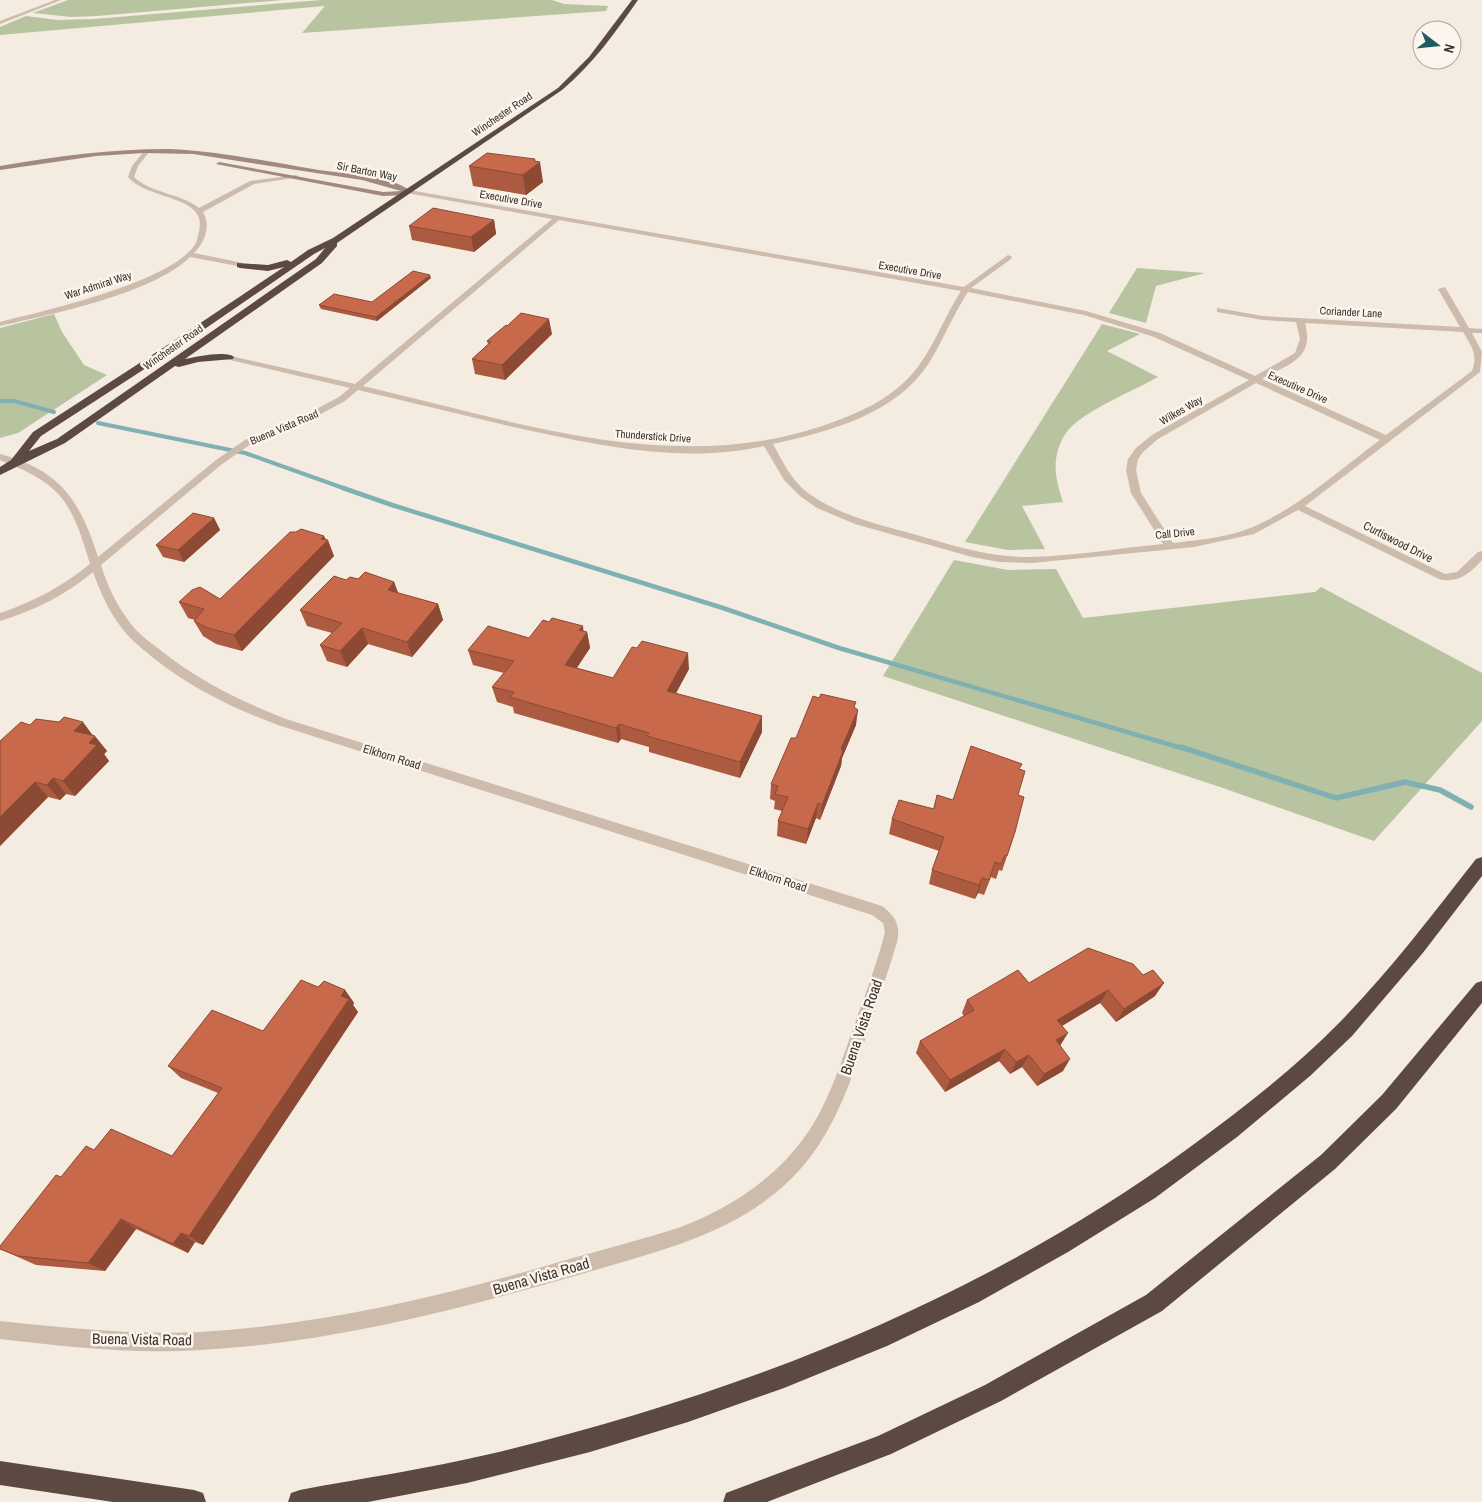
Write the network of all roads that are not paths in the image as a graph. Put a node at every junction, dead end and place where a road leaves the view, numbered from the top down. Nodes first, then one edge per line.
1 (59, 0) edge
2 (635, 0) edge
3 (0, 23) edge
4 (144, 155) junction
5 (184, 160) dead end
6 (210, 162) dead end
7 (0, 168) edge
8 (253, 170) junction
9 (0, 174) edge
10 (296, 177) junction
11 (252, 182) junction
12 (409, 192) junction
13 (199, 211) junction
14 (558, 219) junction
15 (336, 240) junction
16 (311, 252) junction
17 (187, 256) junction
18 (1008, 257) dead end
19 (237, 267) junction
20 (1442, 289) dead end
21 (965, 291) junction
22 (249, 294) junction
23 (1220, 310) dead end
24 (1300, 321) junction
25 (0, 324) edge
26 (220, 330) junction
27 (1466, 330) junction
28 (1482, 331) edge
29 (229, 357) junction
30 (162, 370) junction
31 (1255, 380) junction
32 (356, 387) junction
33 (1386, 439) junction
34 (768, 444) junction
35 (0, 457) edge
36 (15, 462) junction
37 (0, 472) edge
38 (1298, 506) junction
39 (1170, 546) junction
40 (1482, 554) edge
41 (95, 564) junction
42 (0, 617) edge
43 (1482, 864) edge
44 (889, 920) joint
45 (1482, 989) edge
46 (0, 1330) edge
47 (0, 1473) edge
48 (194, 1502) edge
49 (300, 1502) edge
50 (735, 1502) edge

1 - 3 street
2 - 12 highway, Winchester Road
4 - 5 main road, Sir Barton Way
4 - 7 main road, Sir Barton Way
4 - 9 main road, Sir Barton Way
4 - 12 main road, Sir Barton Way
4 - 13 street
6 - 8 main road, Sir Barton Way
8 - 10 main road, Sir Barton Way
8 - 11 street
10 - 11 street
10 - 12 main road, Sir Barton Way
11 - 13 street
12 - 14 street, Executive Drive
12 - 15 highway, Winchester Road
13 - 17 street, War Admiral Way
14 - 21 street, Executive Drive
14 - 32 street, Buena Vista Road
15 - 16 highway, Winchester Road
15 - 26 highway, Winchester Road
16 - 19 highway
16 - 22 highway, Winchester Road
17 - 19 street
17 - 25 street, War Admiral Way
18 - 21 street, Thunderstick Drive
19 - 22 highway
20 - 27 street, Call Drive
21 - 31 street, Executive Drive
21 - 34 street, Thunderstick Drive
22 - 36 highway, Winchester Road
23 - 24 street, Coriander Lane
24 - 27 street, Coriander Lane
24 - 31 street, Wilkes Way
26 - 29 highway
26 - 30 highway, Winchester Road
27 - 28 street, Coriander Lane
27 - 33 street, Call Drive
29 - 30 highway
29 - 32 street, Thunderstick Drive
30 - 36 highway, Winchester Road
31 - 33 street, Executive Drive
31 - 39 street, Wilkes Way
32 - 34 street, Thunderstick Drive
32 - 41 street, Buena Vista Road
33 - 38 street, Call Drive
34 - 39 street, Call Drive
35 - 36 street, Elkhorn Road
36 - 37 highway, Winchester Road
36 - 41 street, Elkhorn Road
38 - 39 street, Call Drive
38 - 40 street, Curtiswood Drive
41 - 42 street, Buena Vista Road
41 - 44 street, Elkhorn Road
43 - 49 highway
44 - 46 street, Buena Vista Road
45 - 50 highway
47 - 48 highway

